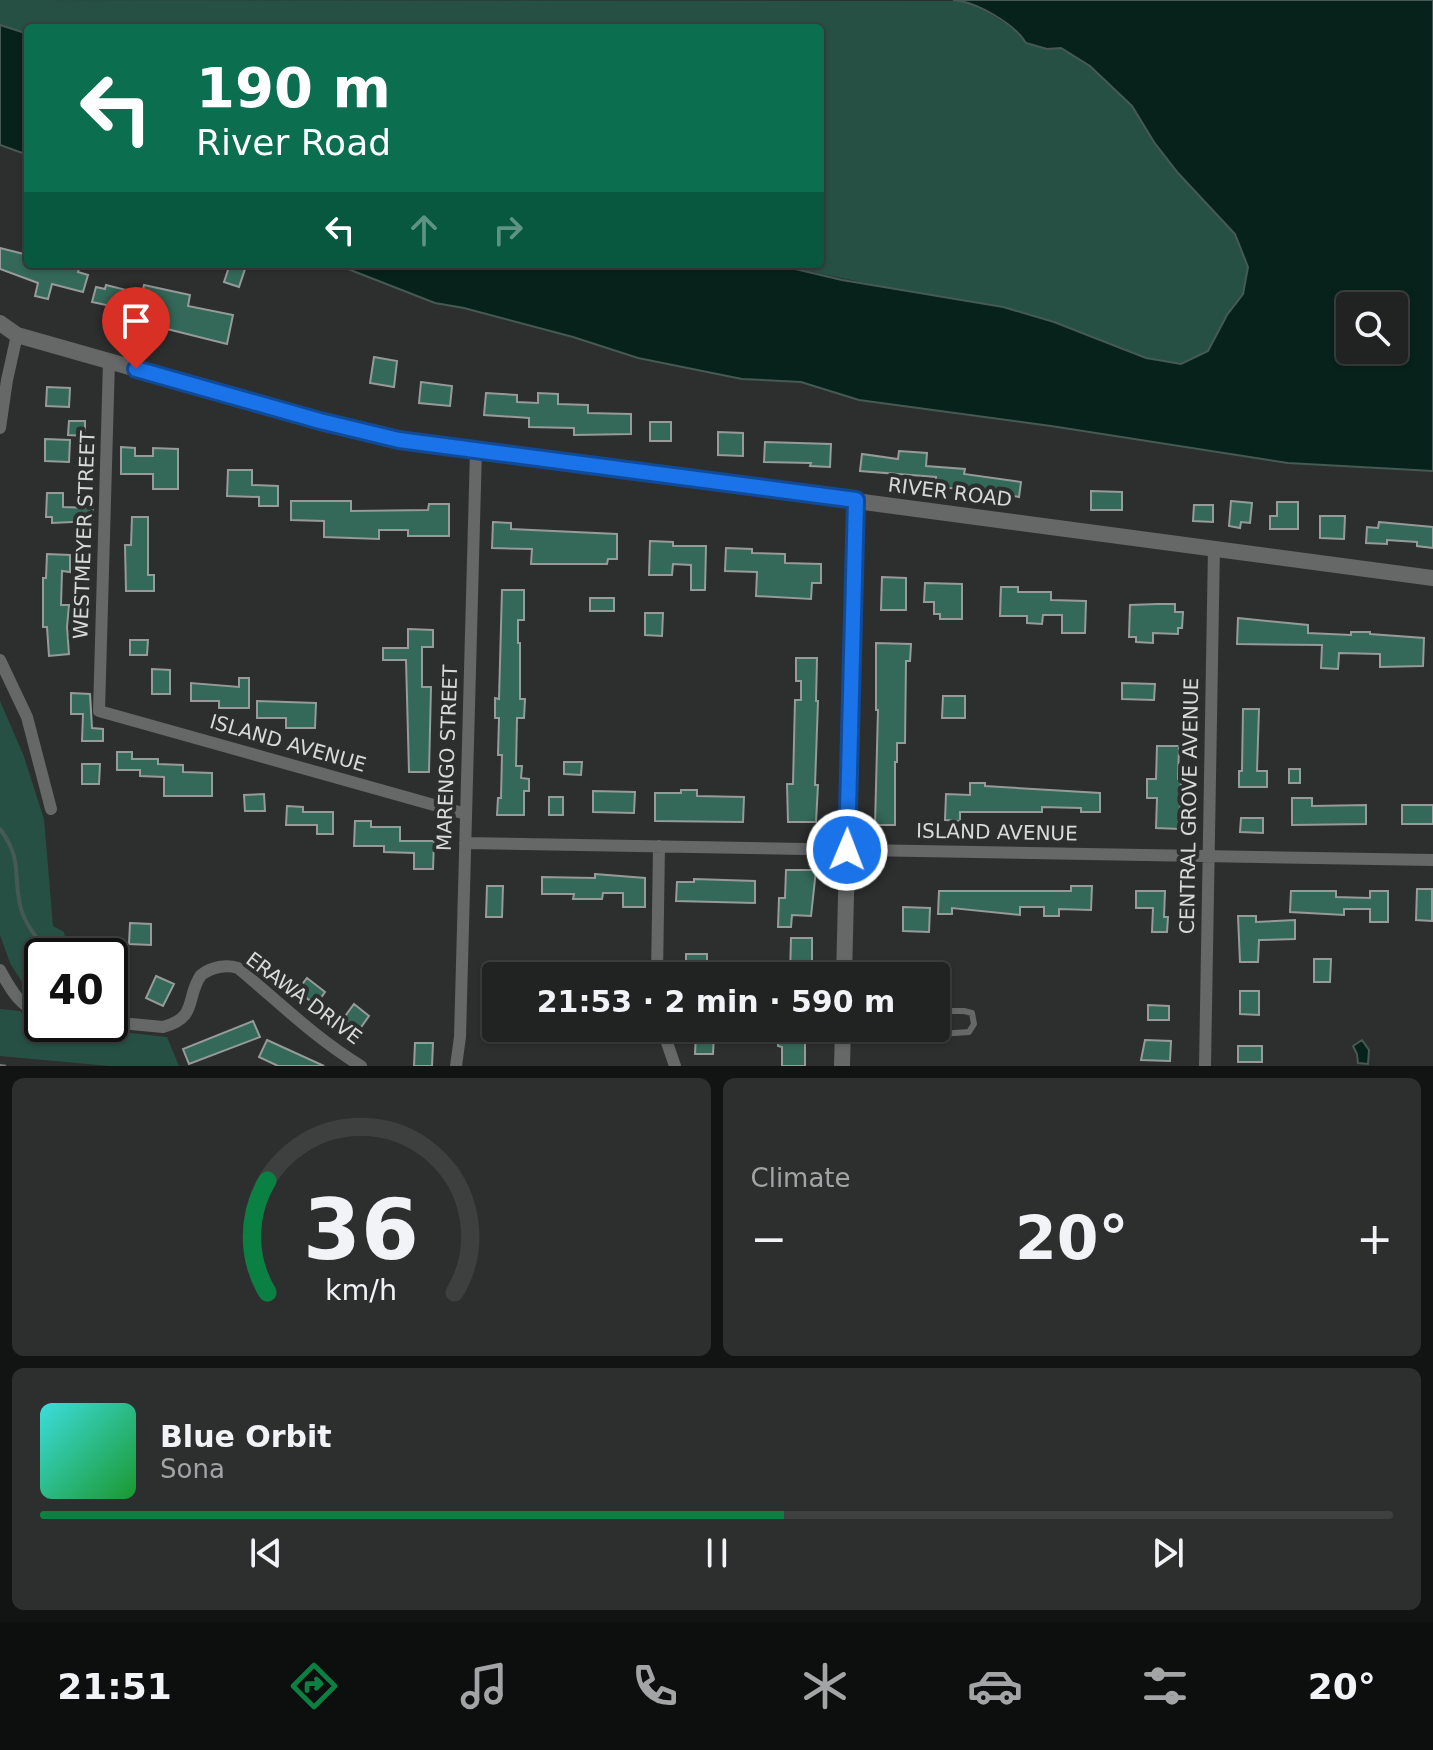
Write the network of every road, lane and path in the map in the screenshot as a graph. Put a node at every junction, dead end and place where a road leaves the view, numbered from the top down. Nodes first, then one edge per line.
1 (0, 323) edge
2 (17, 335) junction
3 (109, 361) junction
4 (0, 428) edge
5 (476, 450) junction
6 (856, 500) junction
7 (1214, 547) junction
8 (1433, 578) edge
9 (0, 660) edge
10 (99, 711) joint
11 (51, 809) dead end
12 (466, 814) junction
13 (465, 843) junction
14 (659, 846) junction
15 (847, 850) junction
16 (1208, 856) junction
17 (1433, 860) edge
18 (657, 962) edge
19 (844, 962) edge
20 (0, 970) edge
21 (24, 1003) edge
22 (950, 1011) edge
23 (128, 1024) edge
24 (950, 1034) edge
25 (667, 1042) edge
26 (843, 1042) edge
27 (0, 1065) edge
28 (9, 1066) edge
29 (361, 1066) edge
30 (456, 1066) edge
31 (675, 1066) edge
32 (842, 1066) edge
33 (1205, 1066) edge

1 - 2 street, RIVER ROAD
2 - 3 street, RIVER ROAD
2 - 4 street
3 - 5 street, RIVER ROAD
3 - 10 street, WESTMEYER STREET
5 - 6 street, RIVER ROAD
5 - 12 street, MARENGO STREET
6 - 7 street, RIVER ROAD
6 - 15 street
7 - 8 street, RIVER ROAD
7 - 16 street, CENTRAL GROVE AVENUE
9 - 11 street
10 - 12 street, ISLAND AVENUE
12 - 13 street, MARENGO STREET
13 - 14 street, ISLAND AVENUE
13 - 30 street, MARENGO STREET
14 - 15 street, ISLAND AVENUE
14 - 18 street
15 - 16 street, ISLAND AVENUE
15 - 19 street
16 - 17 street, ISLAND AVENUE
16 - 33 street, CENTRAL GROVE AVENUE
20 - 21 street
22 - 24 lane
23 - 29 street, ERAWA DRIVE
25 - 31 street
26 - 32 street
27 - 28 path

